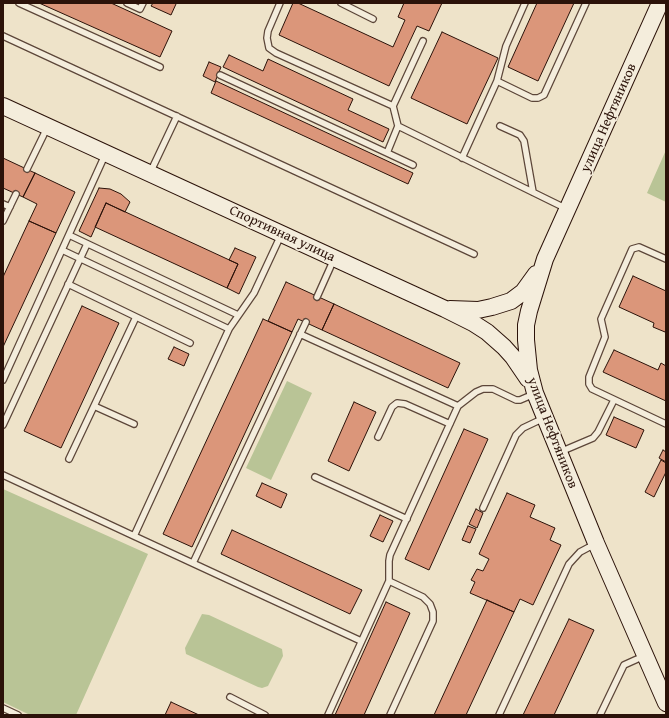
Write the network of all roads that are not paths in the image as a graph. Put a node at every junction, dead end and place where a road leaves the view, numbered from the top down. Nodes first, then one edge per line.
1 (19, 3) edge
2 (128, 3) edge
3 (143, 3) edge
4 (280, 3) edge
5 (341, 3) edge
6 (525, 3) edge
7 (586, 3) edge
8 (660, 3) edge
9 (373, 19) dead end
10 (3, 36) edge
11 (423, 41) dead end
12 (160, 66) dead end
13 (220, 75) dead end
14 (497, 81) junction
15 (3, 106) edge
16 (393, 106) junction
17 (177, 116) junction
18 (47, 126) junction
19 (398, 126) junction
20 (500, 126) dead end
21 (106, 153) junction
22 (387, 153) junction
23 (462, 158) junction
24 (413, 165) dead end
25 (27, 169) dead end
26 (150, 174) junction
27 (533, 192) junction
28 (16, 194) dead end
29 (3, 204) edge
30 (10, 207) junction
31 (567, 209) junction
32 (3, 221) edge
33 (282, 234) junction
34 (69, 235) junction
35 (87, 244) junction
36 (62, 250) junction
37 (474, 254) dead end
38 (334, 258) junction
39 (80, 259) junction
40 (666, 259) edge
41 (545, 260) junction
42 (68, 284) junction
43 (317, 297) dead end
44 (445, 309) junction
45 (238, 315) junction
46 (136, 317) junction
47 (306, 322) dead end
48 (228, 329) junction
49 (300, 334) junction
50 (190, 343) dead end
51 (3, 380) edge
52 (535, 393) junction
53 (614, 400) junction
54 (94, 406) junction
55 (458, 406) junction
56 (544, 418) junction
57 (134, 424) dead end
58 (450, 424) junction
59 (666, 424) edge
60 (3, 425) edge
61 (378, 437) dead end
62 (559, 453) junction
63 (69, 459) dead end
64 (3, 476) edge
65 (315, 477) dead end
66 (483, 508) dead end
67 (407, 519) junction
68 (134, 536) junction
69 (596, 543) junction
70 (193, 563) junction
71 (389, 581) junction
72 (362, 641) junction
73 (645, 655) junction
74 (651, 670) junction
75 (666, 677) edge
76 (230, 697) dead end
77 (666, 703) edge
78 (3, 708) edge
79 (18, 715) edge
80 (265, 715) edge
81 (328, 715) edge
82 (390, 715) edge
83 (499, 715) edge
84 (600, 715) edge

1 - 12 lane
2 - 3 lane
4 - 16 lane
5 - 9 lane
6 - 14 lane
7 - 14 lane
8 - 31 main road, улица Нефтяников
10 - 17 lane
11 - 16 lane
13 - 22 lane
14 - 23 lane
15 - 18 main road, Спортивная улица
16 - 19 lane
17 - 26 lane
17 - 37 lane
18 - 21 main road, Спортивная улица
18 - 25 lane
19 - 22 lane
19 - 23 lane
20 - 27 lane
21 - 26 main road, Спортивная улица
21 - 34 lane
22 - 24 lane
23 - 27 lane
26 - 33 main road, Спортивная улица
27 - 31 lane
28 - 30 lane
29 - 30 lane
30 - 32 lane
31 - 41 main road, улица Нефтяников
33 - 38 main road, Спортивная улица
33 - 45 lane
34 - 35 lane
34 - 36 lane
35 - 39 lane
35 - 45 lane
36 - 39 lane
36 - 51 lane
38 - 43 lane
38 - 44 main road, Спортивная улица
39 - 42 lane
39 - 48 lane
40 - 53 lane
41 - 44 main road
41 - 52 main road, улица Нефтяников
42 - 46 lane
42 - 60 lane
44 - 52 main road, Спортивная улица
45 - 48 lane
46 - 50 lane
46 - 54 lane
47 - 49 lane
48 - 68 lane
49 - 55 lane
49 - 70 lane
52 - 55 lane
52 - 56 main road, улица Нефтяников
53 - 59 lane
53 - 62 lane
54 - 57 lane
54 - 63 lane
55 - 58 lane
56 - 62 main road, улица Нефтяников
56 - 66 lane
58 - 61 lane
58 - 67 lane
62 - 69 main road, улица Нефтяников
64 - 68 lane
65 - 67 lane
67 - 71 lane
68 - 70 lane
69 - 73 main road, улица Нефтяников
69 - 83 lane
70 - 72 lane
71 - 72 lane
71 - 82 lane
72 - 81 lane
73 - 74 main road, улица Нефтяников
73 - 84 lane
74 - 75 main road
74 - 77 main road, улица Нефтяников
76 - 80 lane
78 - 79 lane

